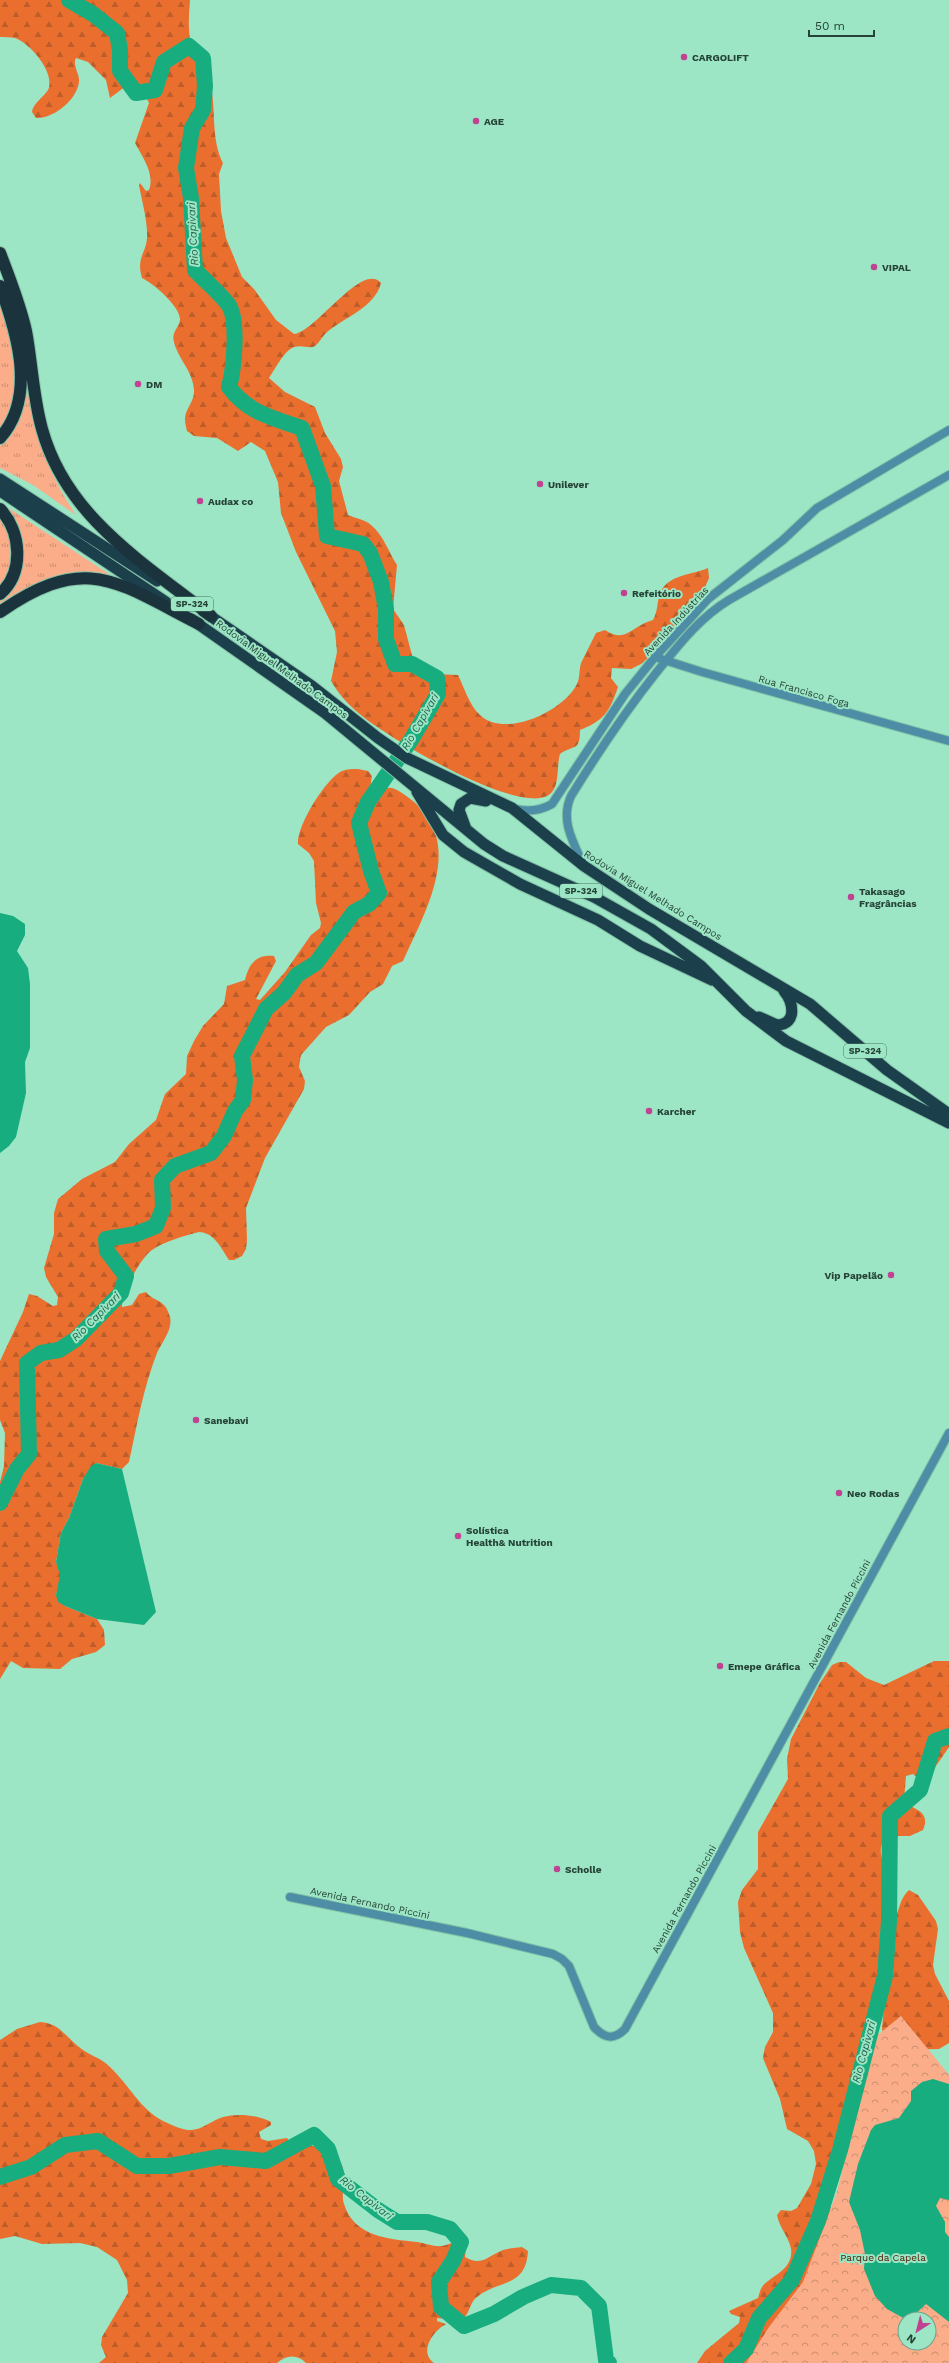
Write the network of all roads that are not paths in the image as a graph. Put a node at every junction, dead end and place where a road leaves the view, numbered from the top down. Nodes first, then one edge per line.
1 (0, 254) edge
2 (0, 286) edge
3 (949, 430) edge
4 (0, 438) edge
5 (949, 475) edge
6 (0, 479) edge
7 (0, 491) edge
8 (0, 509) edge
9 (0, 594) edge
10 (0, 612) edge
11 (211, 616) junction
12 (199, 624) junction
13 (655, 657) junction
14 (666, 661) junction
15 (949, 741) edge
16 (411, 786) junction
17 (512, 808) junction
18 (467, 832) junction
19 (584, 866) junction
20 (722, 986) junction
21 (781, 987) junction
22 (746, 1011) junction
23 (949, 1114) edge
24 (949, 1123) edge
25 (949, 1433) edge
26 (290, 1897) dead end

1 - 11 highway
2 - 4 highway
3 - 13 street, Avenida Indústrias
5 - 14 street, Avenida Indústrias
6 - 11 highway, Rodovia Miguel Melhado Campos / SP-324
7 - 12 highway, Rodovia Miguel Melhado Campos / SP-324
8 - 9 highway
10 - 12 highway
11 - 17 highway, Rodovia Miguel Melhado Campos / SP-324
12 - 16 highway, Rodovia Miguel Melhado Campos / SP-324
13 - 14 street, Rua Francisco Foga
13 - 17 street, Avenida Indústrias
14 - 15 street, Rua Francisco Foga
14 - 19 street, Avenida Indústrias
16 - 18 highway, Rodovia Miguel Melhado Campos / SP-324
16 - 20 highway
17 - 18 highway
17 - 19 highway, Rodovia Miguel Melhado Campos / SP-324
18 - 20 highway, Rodovia Miguel Melhado Campos / SP-324
19 - 21 highway, Rodovia Miguel Melhado Campos / SP-324
20 - 22 highway, Rodovia Miguel Melhado Campos / SP-324
21 - 22 highway
21 - 23 highway, Rodovia Miguel Melhado Campos / SP-324
22 - 24 highway, Rodovia Miguel Melhado Campos / SP-324
25 - 26 street, Avenida Fernando Piccini

